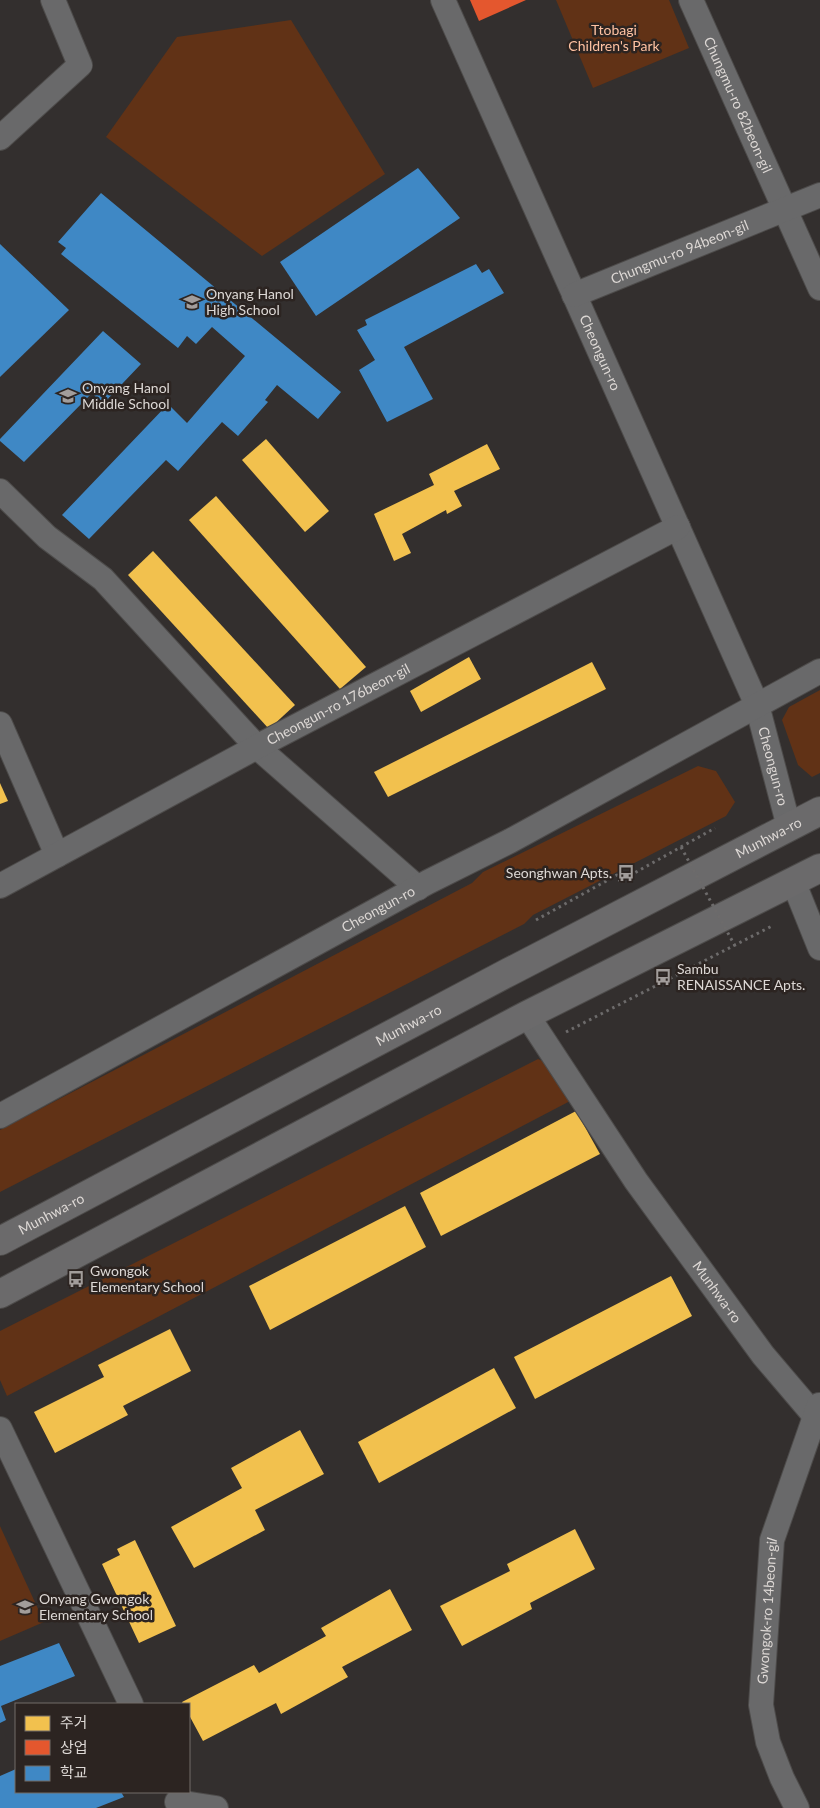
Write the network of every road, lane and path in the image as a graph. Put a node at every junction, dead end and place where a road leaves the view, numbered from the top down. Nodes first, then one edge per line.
1 (53, 0) edge
2 (443, 0) edge
3 (691, 0) edge
4 (0, 138) edge
5 (820, 196) edge
6 (786, 210) junction
7 (820, 288) edge
8 (574, 295) junction
9 (0, 491) edge
10 (678, 527) junction
11 (820, 670) edge
12 (757, 705) junction
13 (0, 724) edge
14 (257, 747) junction
15 (820, 811) edge
16 (789, 827) junction
17 (716, 828) dead end
18 (682, 847) junction
19 (56, 855) junction
20 (820, 868) edge
21 (793, 881) junction
22 (0, 886) edge
23 (418, 888) junction
24 (536, 920) dead end
25 (772, 926) dead end
26 (735, 946) junction
27 (820, 948) edge
28 (527, 1015) junction
29 (566, 1032) dead end
30 (0, 1116) edge
31 (0, 1241) edge
32 (0, 1294) edge
33 (818, 1413) edge
34 (0, 1429) edge
35 (131, 1703) edge
36 (172, 1802) edge
37 (216, 1808) edge
38 (797, 1808) edge

1 - 4 street
2 - 8 street, Cheongun-ro
3 - 6 street, Chungmu-ro 82beon-gil
5 - 6 street, Chungmu-ro 94beon-gil
6 - 7 street
6 - 8 street, Chungmu-ro 94beon-gil
8 - 10 street, Cheongun-ro
9 - 14 street
10 - 12 street, Cheongun-ro
10 - 14 street, Cheongun-ro 176beon-gil
11 - 12 street
12 - 16 street, Cheongun-ro
12 - 23 street, Cheongun-ro
13 - 19 street
14 - 19 street, Cheongun-ro 176beon-gil
14 - 23 street
15 - 16 main road, Munhwa-ro
16 - 31 main road, Munhwa-ro
17 - 18 path
18 - 24 path
18 - 26 path, bridge
19 - 22 street, Cheongun-ro 176beon-gil
20 - 21 main road
21 - 27 street
21 - 28 main road
23 - 30 street, Cheongun-ro
25 - 26 path
26 - 29 path
28 - 32 main road
28 - 33 street, Munhwa-ro
33 - 38 street, Gwongok-ro 14beon-gil
34 - 35 street
36 - 37 street

